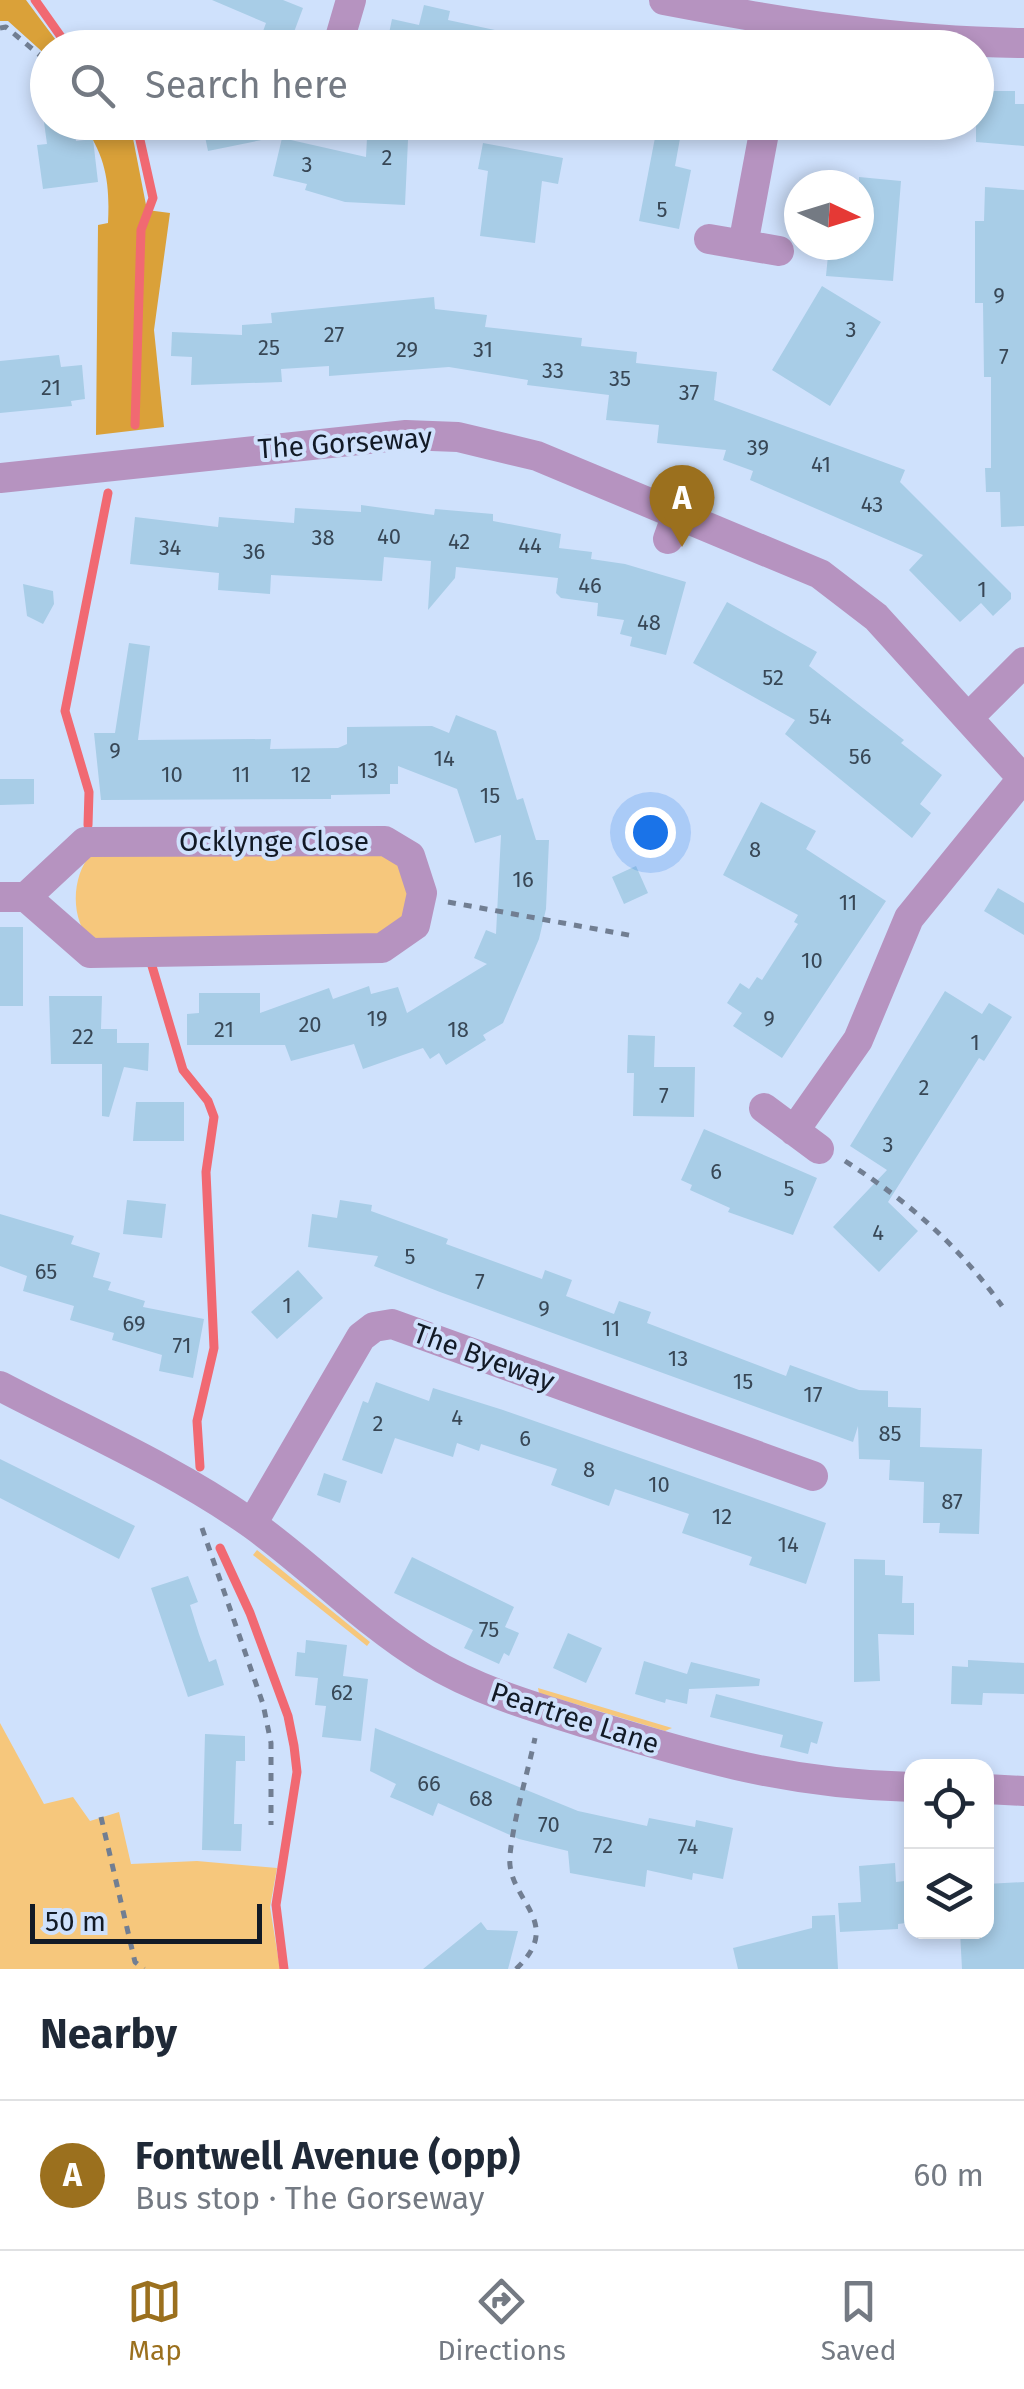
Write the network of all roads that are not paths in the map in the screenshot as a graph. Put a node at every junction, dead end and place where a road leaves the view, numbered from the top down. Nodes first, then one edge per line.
1 (351, 0) edge
2 (664, 0) edge
3 (342, 30) edge
4 (762, 30) edge
5 (994, 43) edge
6 (1024, 43) edge
7 (763, 140) edge
8 (709, 239) dead end
9 (743, 245) junction
10 (778, 251) dead end
11 (0, 478) edge
12 (1024, 662) edge
13 (968, 718) junction
14 (1023, 779) edge
15 (13, 897) edge
16 (764, 1108) dead end
17 (794, 1131) junction
18 (819, 1150) road end
19 (0, 1386) edge
20 (813, 1476) dead end
21 (252, 1524) junction
22 (904, 1786) edge
23 (994, 1789) edge
24 (1024, 1791) edge

1 - 3 street
2 - 4 street
5 - 6 street
7 - 9 street
8 - 9 street
9 - 10 street
11 - 13 street, The Gorseway
12 - 13 street
13 - 14 street, The Gorseway
14 - 17 street
15 - 15 street, Ocklynge Close
16 - 17 street
17 - 18 street
19 - 21 street, Peartree Lane
20 - 21 street, The Byeway
21 - 22 street, Peartree Lane
23 - 24 street

